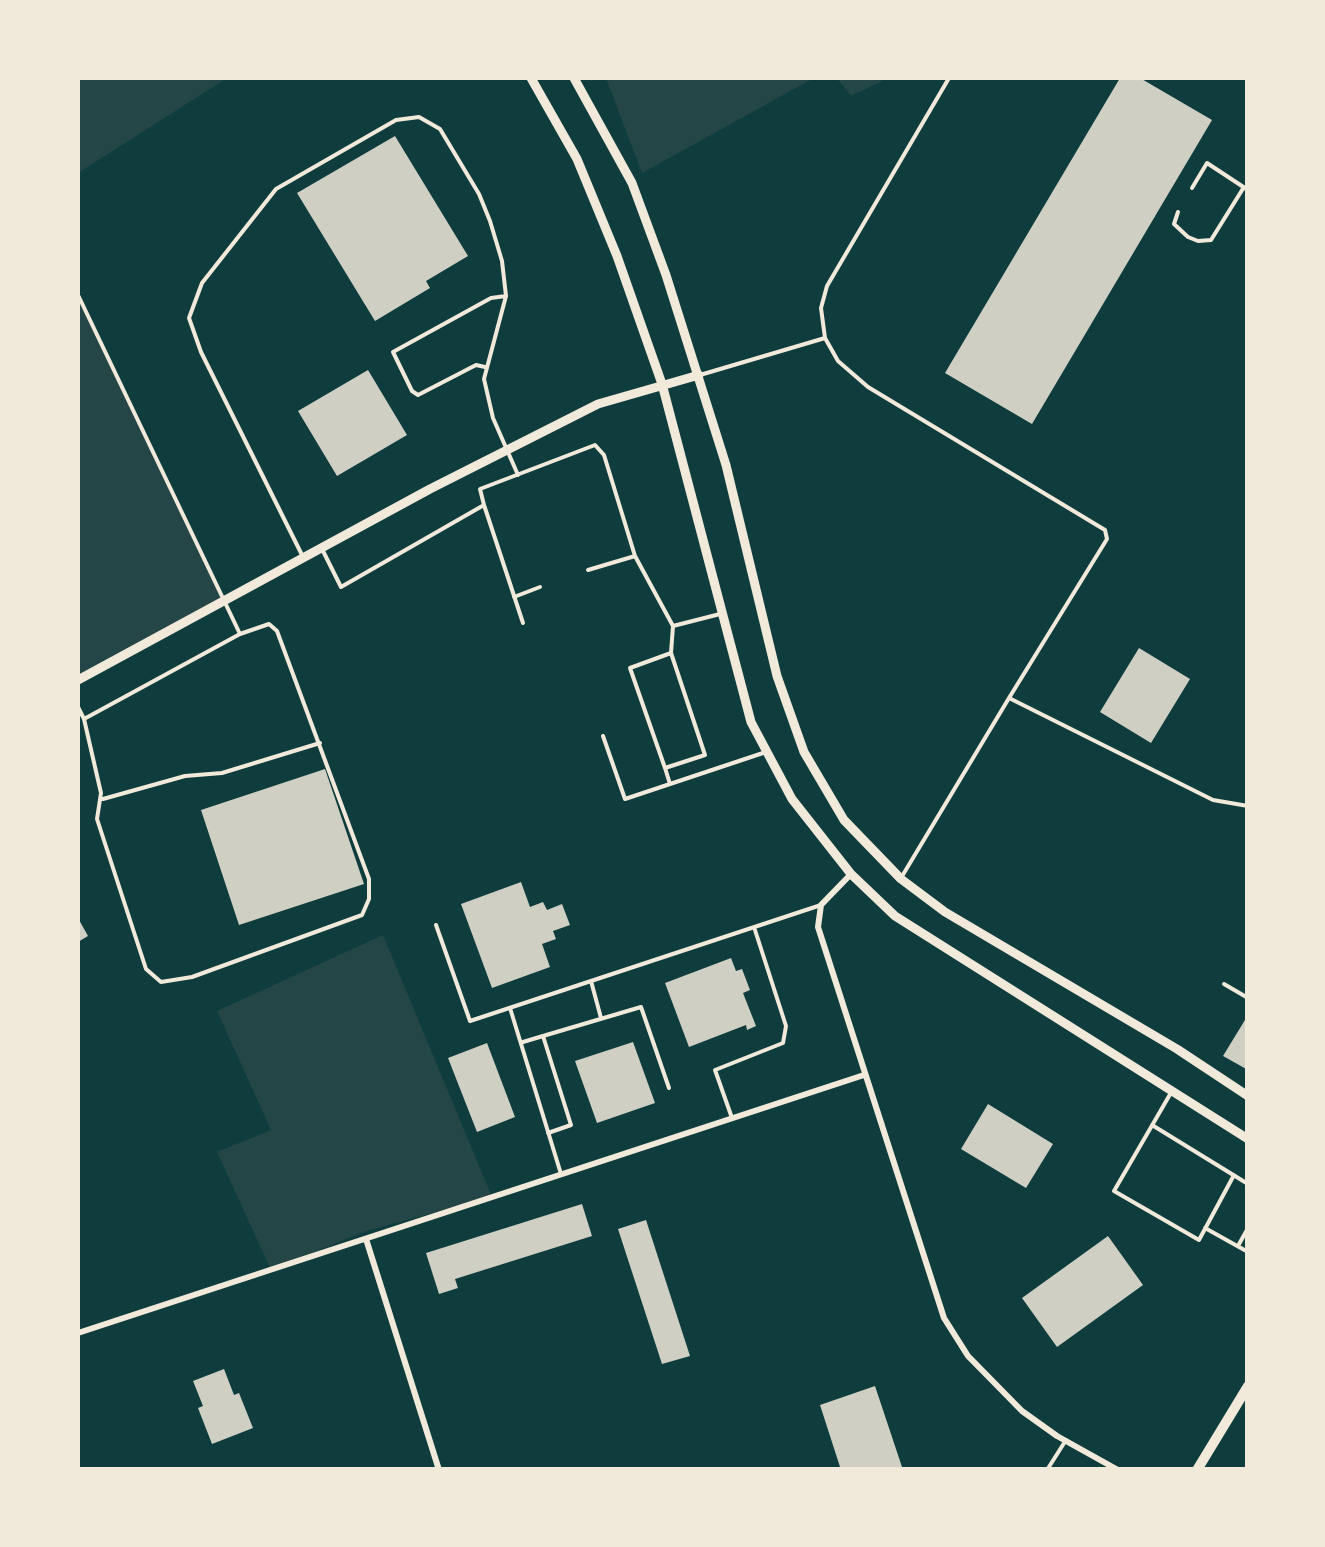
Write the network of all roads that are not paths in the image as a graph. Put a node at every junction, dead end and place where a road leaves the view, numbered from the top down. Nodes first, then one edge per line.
1 (530, 78) edge
2 (574, 78) edge
3 (949, 78) edge
4 (1192, 188) dead end
5 (1246, 188) edge
6 (1178, 212) dead end
7 (78, 295) edge
8 (506, 296) junction
9 (825, 338) junction
10 (485, 367) junction
11 (698, 376) junction
12 (662, 384) junction
13 (507, 450) junction
14 (518, 475) junction
15 (484, 506) junction
16 (321, 548) junction
17 (635, 556) junction
18 (303, 558) junction
19 (588, 570) dead end
20 (540, 587) dead end
21 (514, 597) junction
22 (224, 601) junction
23 (720, 614) junction
24 (523, 623) dead end
25 (673, 626) junction
26 (240, 634) junction
27 (671, 652) junction
28 (78, 680) edge
29 (1009, 698) junction
30 (78, 707) edge
31 (84, 719) junction
32 (603, 736) dead end
33 (320, 743) junction
34 (767, 752) junction
35 (664, 768) junction
36 (670, 784) junction
37 (100, 800) junction
38 (1248, 806) edge
39 (851, 874) junction
40 (901, 879) junction
41 (820, 905) junction
42 (436, 924) dead end
43 (754, 927) junction
44 (591, 981) junction
45 (1224, 984) dead end
46 (1248, 998) edge
47 (510, 1008) junction
48 (601, 1018) junction
49 (543, 1036) junction
50 (522, 1043) junction
51 (864, 1074) junction
52 (670, 1088) dead end
53 (1172, 1091) junction
54 (1248, 1096) edge
55 (732, 1118) junction
56 (1152, 1125) junction
57 (548, 1133) junction
58 (1248, 1139) edge
59 (562, 1174) junction
60 (1234, 1176) junction
61 (1248, 1184) edge
62 (1206, 1228) junction
63 (1248, 1228) edge
64 (366, 1239) junction
65 (1238, 1246) junction
66 (1248, 1252) edge
67 (78, 1333) edge
68 (1248, 1386) edge
69 (1243, 1399) edge
70 (1066, 1440) junction
71 (1051, 1463) junction
72 (439, 1470) edge
73 (1047, 1470) edge
74 (1060, 1470) edge
75 (1118, 1470) edge
76 (1197, 1470) edge

1 - 12 street
2 - 11 street
3 - 9 lane
4 - 5 lane
5 - 6 lane
7 - 22 lane
8 - 10 lane
8 - 10 lane
8 - 18 lane
9 - 11 lane
9 - 29 lane
10 - 13 lane
11 - 12 street
11 - 40 street
12 - 13 street
12 - 23 street
13 - 14 lane
13 - 16 street
14 - 15 lane
14 - 17 lane
15 - 16 lane
15 - 21 lane
16 - 18 street
17 - 19 lane
17 - 25 lane
18 - 22 street
20 - 21 lane
21 - 24 lane
22 - 26 lane
22 - 28 street
23 - 25 lane
23 - 34 street
25 - 27 lane
26 - 31 lane
26 - 33 lane
27 - 35 lane
27 - 35 lane
29 - 38 lane
29 - 40 lane
30 - 31 lane
31 - 37 lane
32 - 36 lane
33 - 37 lane
33 - 37 lane
34 - 36 lane
34 - 39 street
35 - 36 lane
39 - 41 street
39 - 53 street
40 - 54 street
41 - 43 lane
41 - 51 street
42 - 47 lane
43 - 44 lane
43 - 55 lane
44 - 47 lane
44 - 48 lane
45 - 46 lane
47 - 50 lane
48 - 49 lane
48 - 52 lane
49 - 50 lane
49 - 57 lane
50 - 57 lane
51 - 55 street
51 - 70 street
53 - 56 lane
53 - 58 street
55 - 59 street
56 - 60 lane
56 - 62 lane
57 - 59 lane
59 - 64 street
60 - 61 lane
60 - 62 lane
62 - 65 lane
63 - 65 lane
64 - 67 street
64 - 72 street
65 - 66 lane
68 - 69 main road
69 - 76 main road
70 - 71 lane
70 - 75 street
71 - 73 lane
71 - 74 lane

